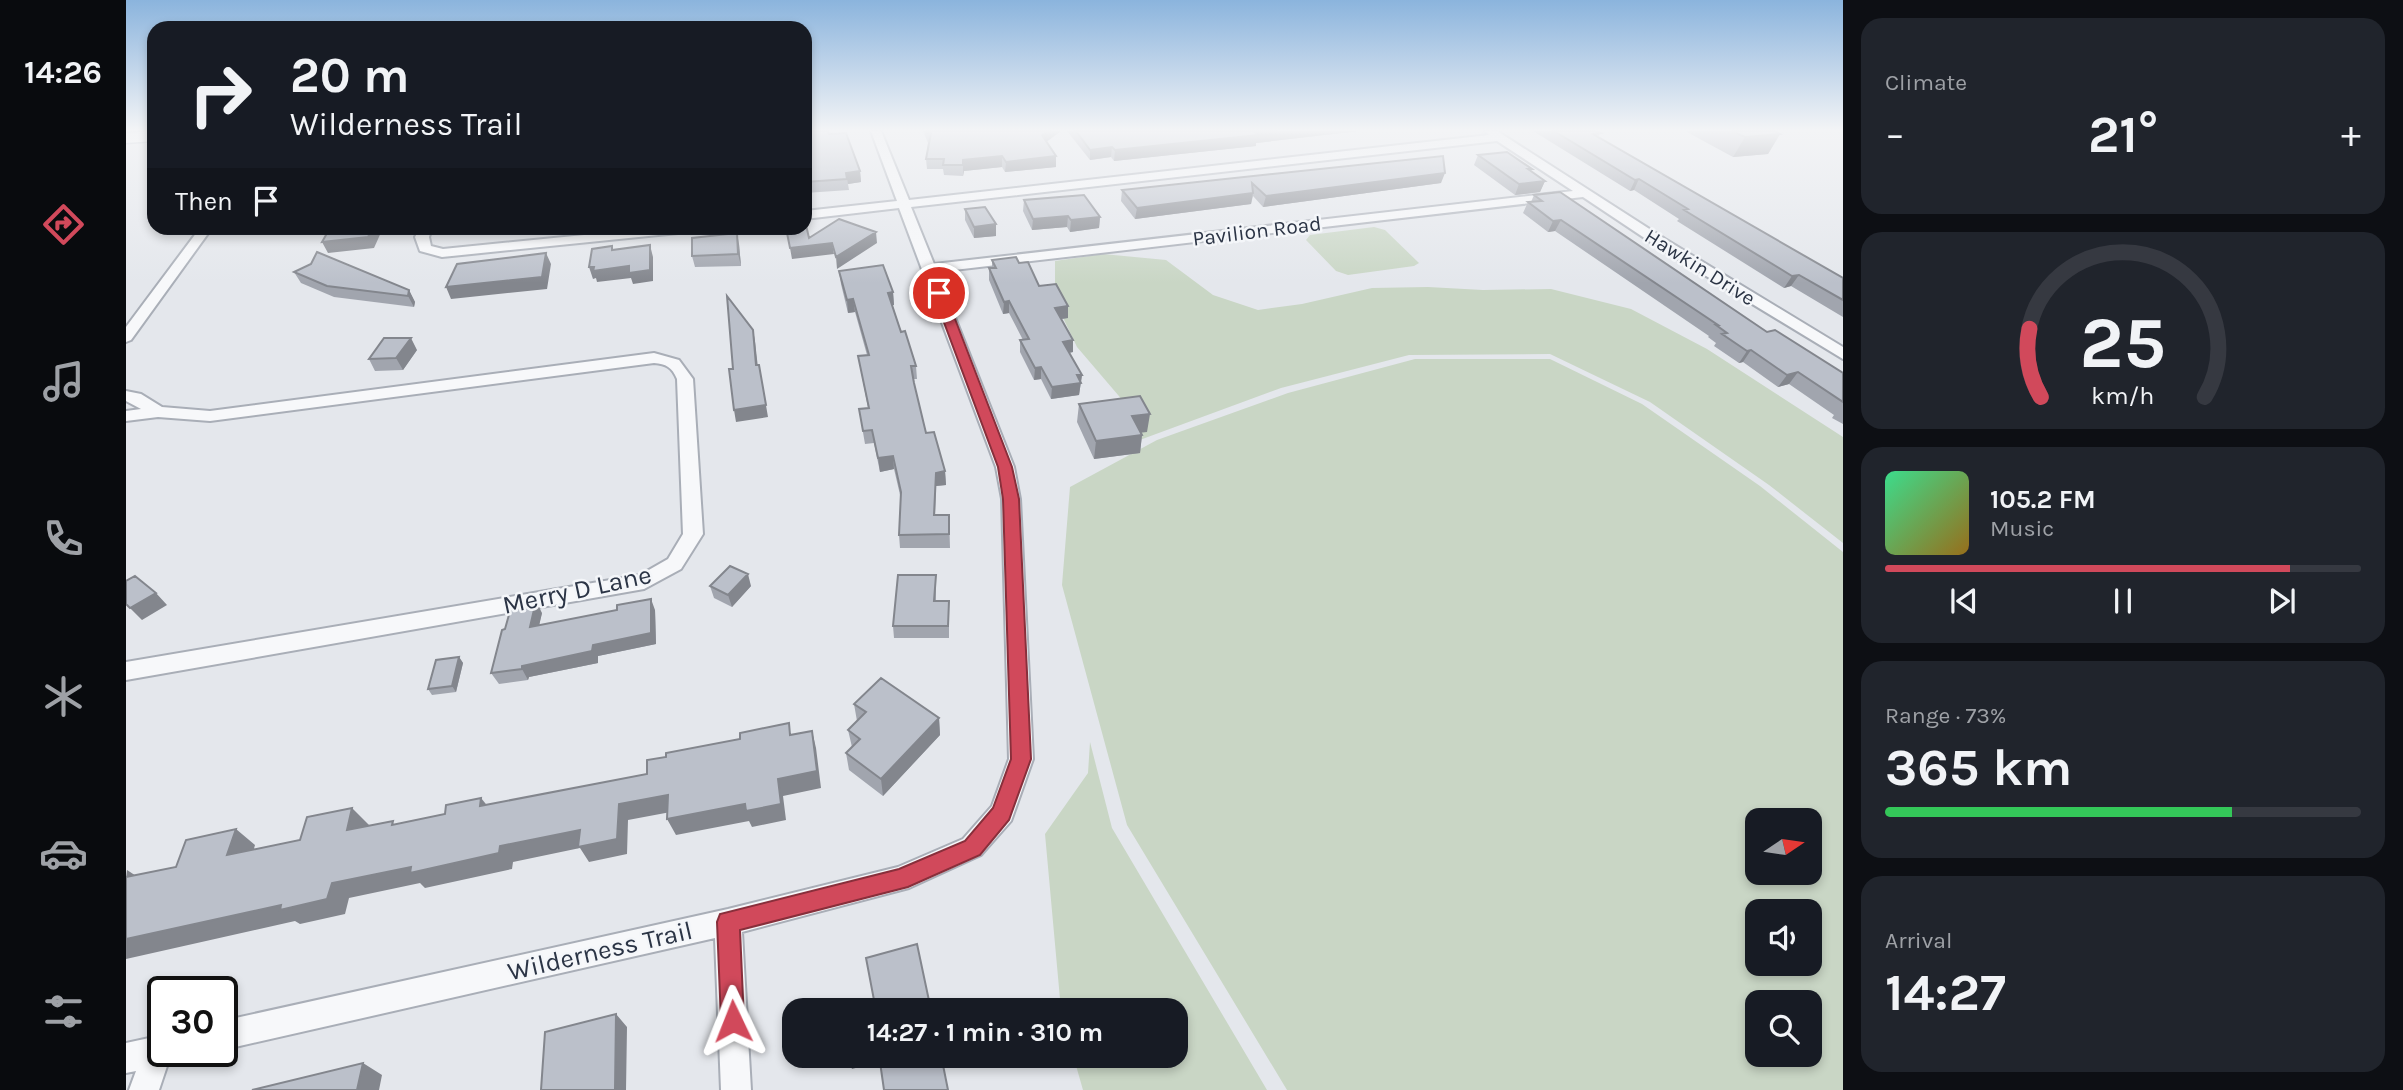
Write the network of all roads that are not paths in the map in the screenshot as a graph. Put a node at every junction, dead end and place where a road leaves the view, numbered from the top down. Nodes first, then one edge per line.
1 (896, 182) edge
2 (1092, 182) edge
3 (1567, 182) edge
4 (1584, 193) junction
5 (905, 204) junction
6 (812, 214) edge
7 (201, 235) edge
8 (423, 235) edge
9 (619, 235) edge
10 (930, 269) junction
11 (126, 337) edge
12 (1843, 354) edge
13 (126, 396) edge
14 (158, 412) junction
15 (126, 416) edge
16 (126, 671) edge
17 (728, 922) junction
18 (238, 1032) edge
19 (147, 1053) edge
20 (126, 1058) edge
21 (153, 1067) edge
22 (144, 1090) edge
23 (736, 1090) edge

1 - 5 street, Wilderness Trail
2 - 5 street
3 - 4 street, Hawkin Drive
4 - 10 street, Pavilion Road
4 - 12 street, Hawkin Drive
5 - 6 street
5 - 10 street, Wilderness Trail
7 - 11 street
8 - 9 street
10 - 17 street, Wilderness Trail
13 - 14 street, Merry D Lane
14 - 15 street, Merry D Lane
14 - 16 street, Merry D Lane
17 - 18 street, Wilderness Trail
17 - 23 street
19 - 20 street
21 - 22 street

